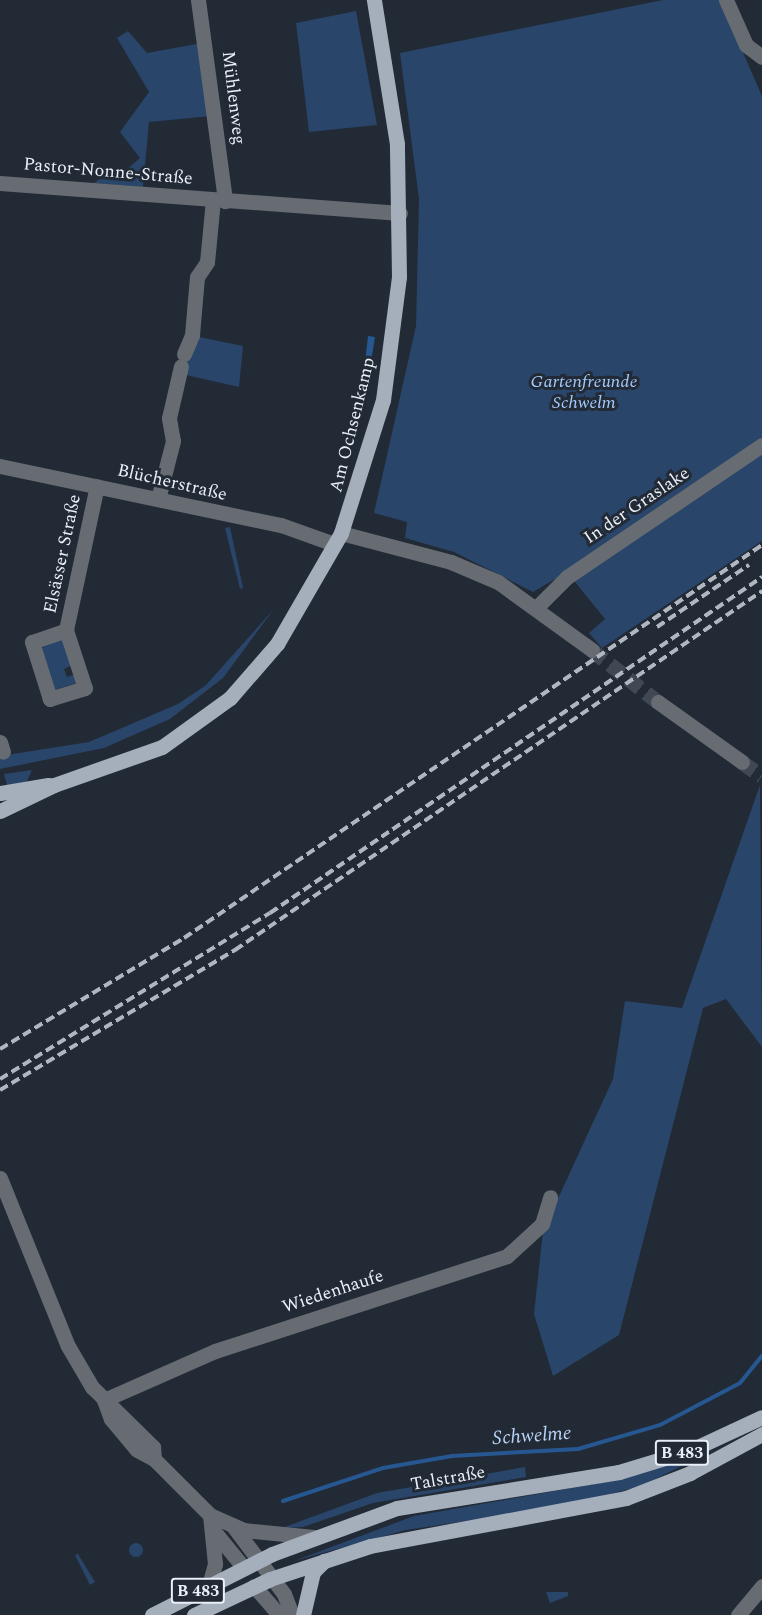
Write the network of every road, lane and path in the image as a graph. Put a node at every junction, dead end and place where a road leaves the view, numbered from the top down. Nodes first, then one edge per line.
1 (198, 0) edge
2 (374, 0) edge
3 (726, 0) edge
4 (762, 57) edge
5 (0, 183) edge
6 (219, 200) junction
7 (400, 213) junction
8 (762, 445) edge
9 (0, 466) edge
10 (97, 486) junction
11 (158, 500) junction
12 (338, 538) junction
13 (538, 606) junction
14 (66, 630) junction
15 (592, 650) tunnel mouth
16 (658, 702) tunnel mouth
17 (742, 762) tunnel mouth
18 (54, 785) junction
19 (0, 793) edge
20 (0, 811) edge
21 (0, 1178) edge
22 (550, 1197) dead end
23 (104, 1400) junction
24 (762, 1417) edge
25 (762, 1434) edge
26 (211, 1522) junction
27 (231, 1523) junction
28 (314, 1537) junction
29 (327, 1558) junction
30 (259, 1560) junction
31 (244, 1568) junction
32 (270, 1579) junction
33 (209, 1585) junction
34 (254, 1586) junction
35 (762, 1586) edge
36 (152, 1615) edge
37 (194, 1615) edge
38 (295, 1615) edge
39 (738, 1615) edge

1 - 6 street, Mühlenweg
2 - 7 main road, Am Ochsenkamp
3 - 4 street
5 - 6 street, Pastor-Nonne-Straße
6 - 7 street, Pastor-Nonne-Straße
6 - 11 street, Pastor-Nonne-Straße
7 - 12 main road, Am Ochsenkamp
8 - 13 street, In der Graslake
9 - 10 street, Blücherstraße
10 - 11 street, Blücherstraße
10 - 14 street, Elsässer Straße
11 - 12 street, Blücherstraße
12 - 13 street, Blücherstraße
12 - 18 main road, Am Ochsenkamp
13 - 15 street, Blücherstraße
14 - 14 street, Elsässer Straße
16 - 17 street
18 - 19 main road, Am Ochsenkamp
18 - 20 main road, Am Ochsenkamp
21 - 23 street
22 - 23 street, Wiedenhaufe
23 - 26 street
24 - 28 main road, Talstraße / B 483
25 - 29 main road, B 483
26 - 27 street
26 - 31 street
26 - 33 street
27 - 28 street
27 - 30 street
28 - 30 main road, Talstraße / B 483
29 - 32 main road, B 483
29 - 38 main road
30 - 31 main road, Talstraße / B 483
30 - 32 street
31 - 33 main road, Talstraße / B 483
31 - 34 main road
32 - 34 main road, B 483
32 - 38 street
33 - 36 main road, Talstraße / B 483
34 - 37 main road, B 483
34 - 38 street
35 - 39 street

